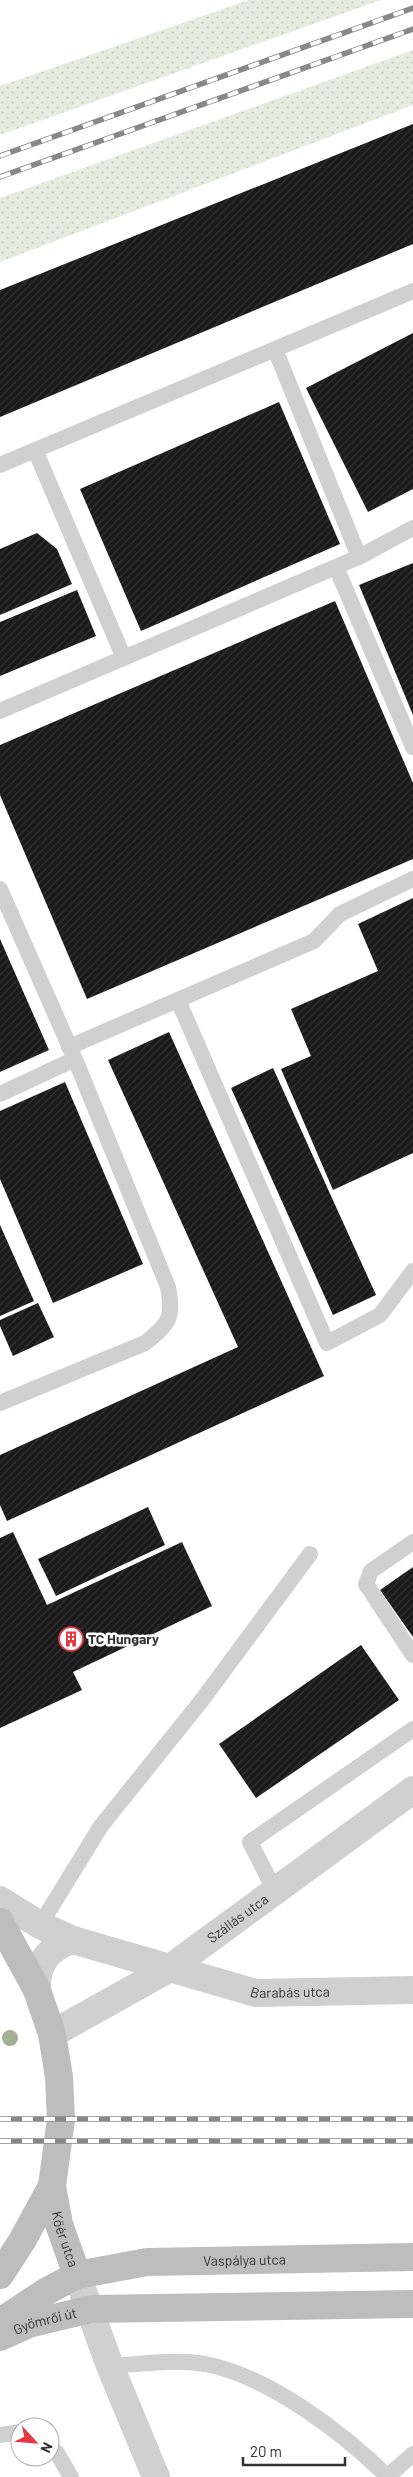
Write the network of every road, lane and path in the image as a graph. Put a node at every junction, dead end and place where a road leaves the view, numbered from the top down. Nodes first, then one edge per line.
1 (413, 291) edge
2 (275, 349) junction
3 (35, 450) junction
4 (0, 465) edge
5 (413, 528) edge
6 (359, 558) junction
7 (336, 567) junction
8 (124, 658) junction
9 (0, 711) edge
10 (413, 747) edge
11 (413, 879) edge
12 (0, 889) edge
13 (4, 908) edge
14 (178, 1000) junction
15 (72, 1053) junction
16 (0, 1094) edge
17 (413, 1271) edge
18 (0, 1403) edge
19 (413, 1542) edge
20 (310, 1554) dead end
21 (413, 1655) edge
22 (413, 1729) edge
23 (413, 1790) edge
24 (275, 1891) junction
25 (0, 1900) edge
26 (0, 1922) edge
27 (40, 1925) junction
28 (73, 1940) junction
29 (170, 1968) junction
30 (37, 1990) junction
31 (413, 1990) edge
32 (52, 2034) junction
33 (52, 2186) junction
34 (413, 2257) edge
35 (0, 2275) edge
36 (77, 2276) junction
37 (413, 2304) edge
38 (91, 2309) junction
39 (0, 2322) edge
40 (29, 2324) junction
41 (0, 2337) edge
42 (110, 2366) junction
43 (413, 2454) edge
44 (60, 2458) edge
45 (150, 2475) edge
46 (71, 2477) edge
47 (388, 2477) edge

1 - 2 lane
2 - 3 lane
2 - 6 lane
3 - 4 lane
3 - 8 lane
5 - 6 lane
6 - 7 lane
7 - 8 lane
7 - 10 lane
8 - 9 lane
11 - 14 lane
12 - 13 lane
13 - 15 lane
14 - 15 lane
14 - 17 lane
15 - 16 lane
15 - 18 lane
19 - 21 lane
20 - 27 lane
22 - 24 lane
23 - 24 street, Szállás utca
24 - 29 street, Szállás utca
25 - 27 street
26 - 30 main road, Kőér utca
27 - 28 street
28 - 29 street
28 - 30 street, Kőér utca
29 - 31 street, Barabás utca
29 - 32 street, Szállás utca
30 - 32 main road, Kőér utca
32 - 33 main road, Kőér utca
33 - 35 main road
33 - 36 main road, Kőér utca
34 - 36 main road, Vaspálya utca
36 - 38 street, Kőér utca
36 - 39 main road, Gyömrői út
36 - 40 main road
37 - 38 main road
38 - 40 main road, Gyömrői út
38 - 42 street, Kőér utca
40 - 41 main road, Gyömrői út
42 - 45 street, Kőér utca
42 - 47 lane
43 - 47 lane
44 - 46 lane

